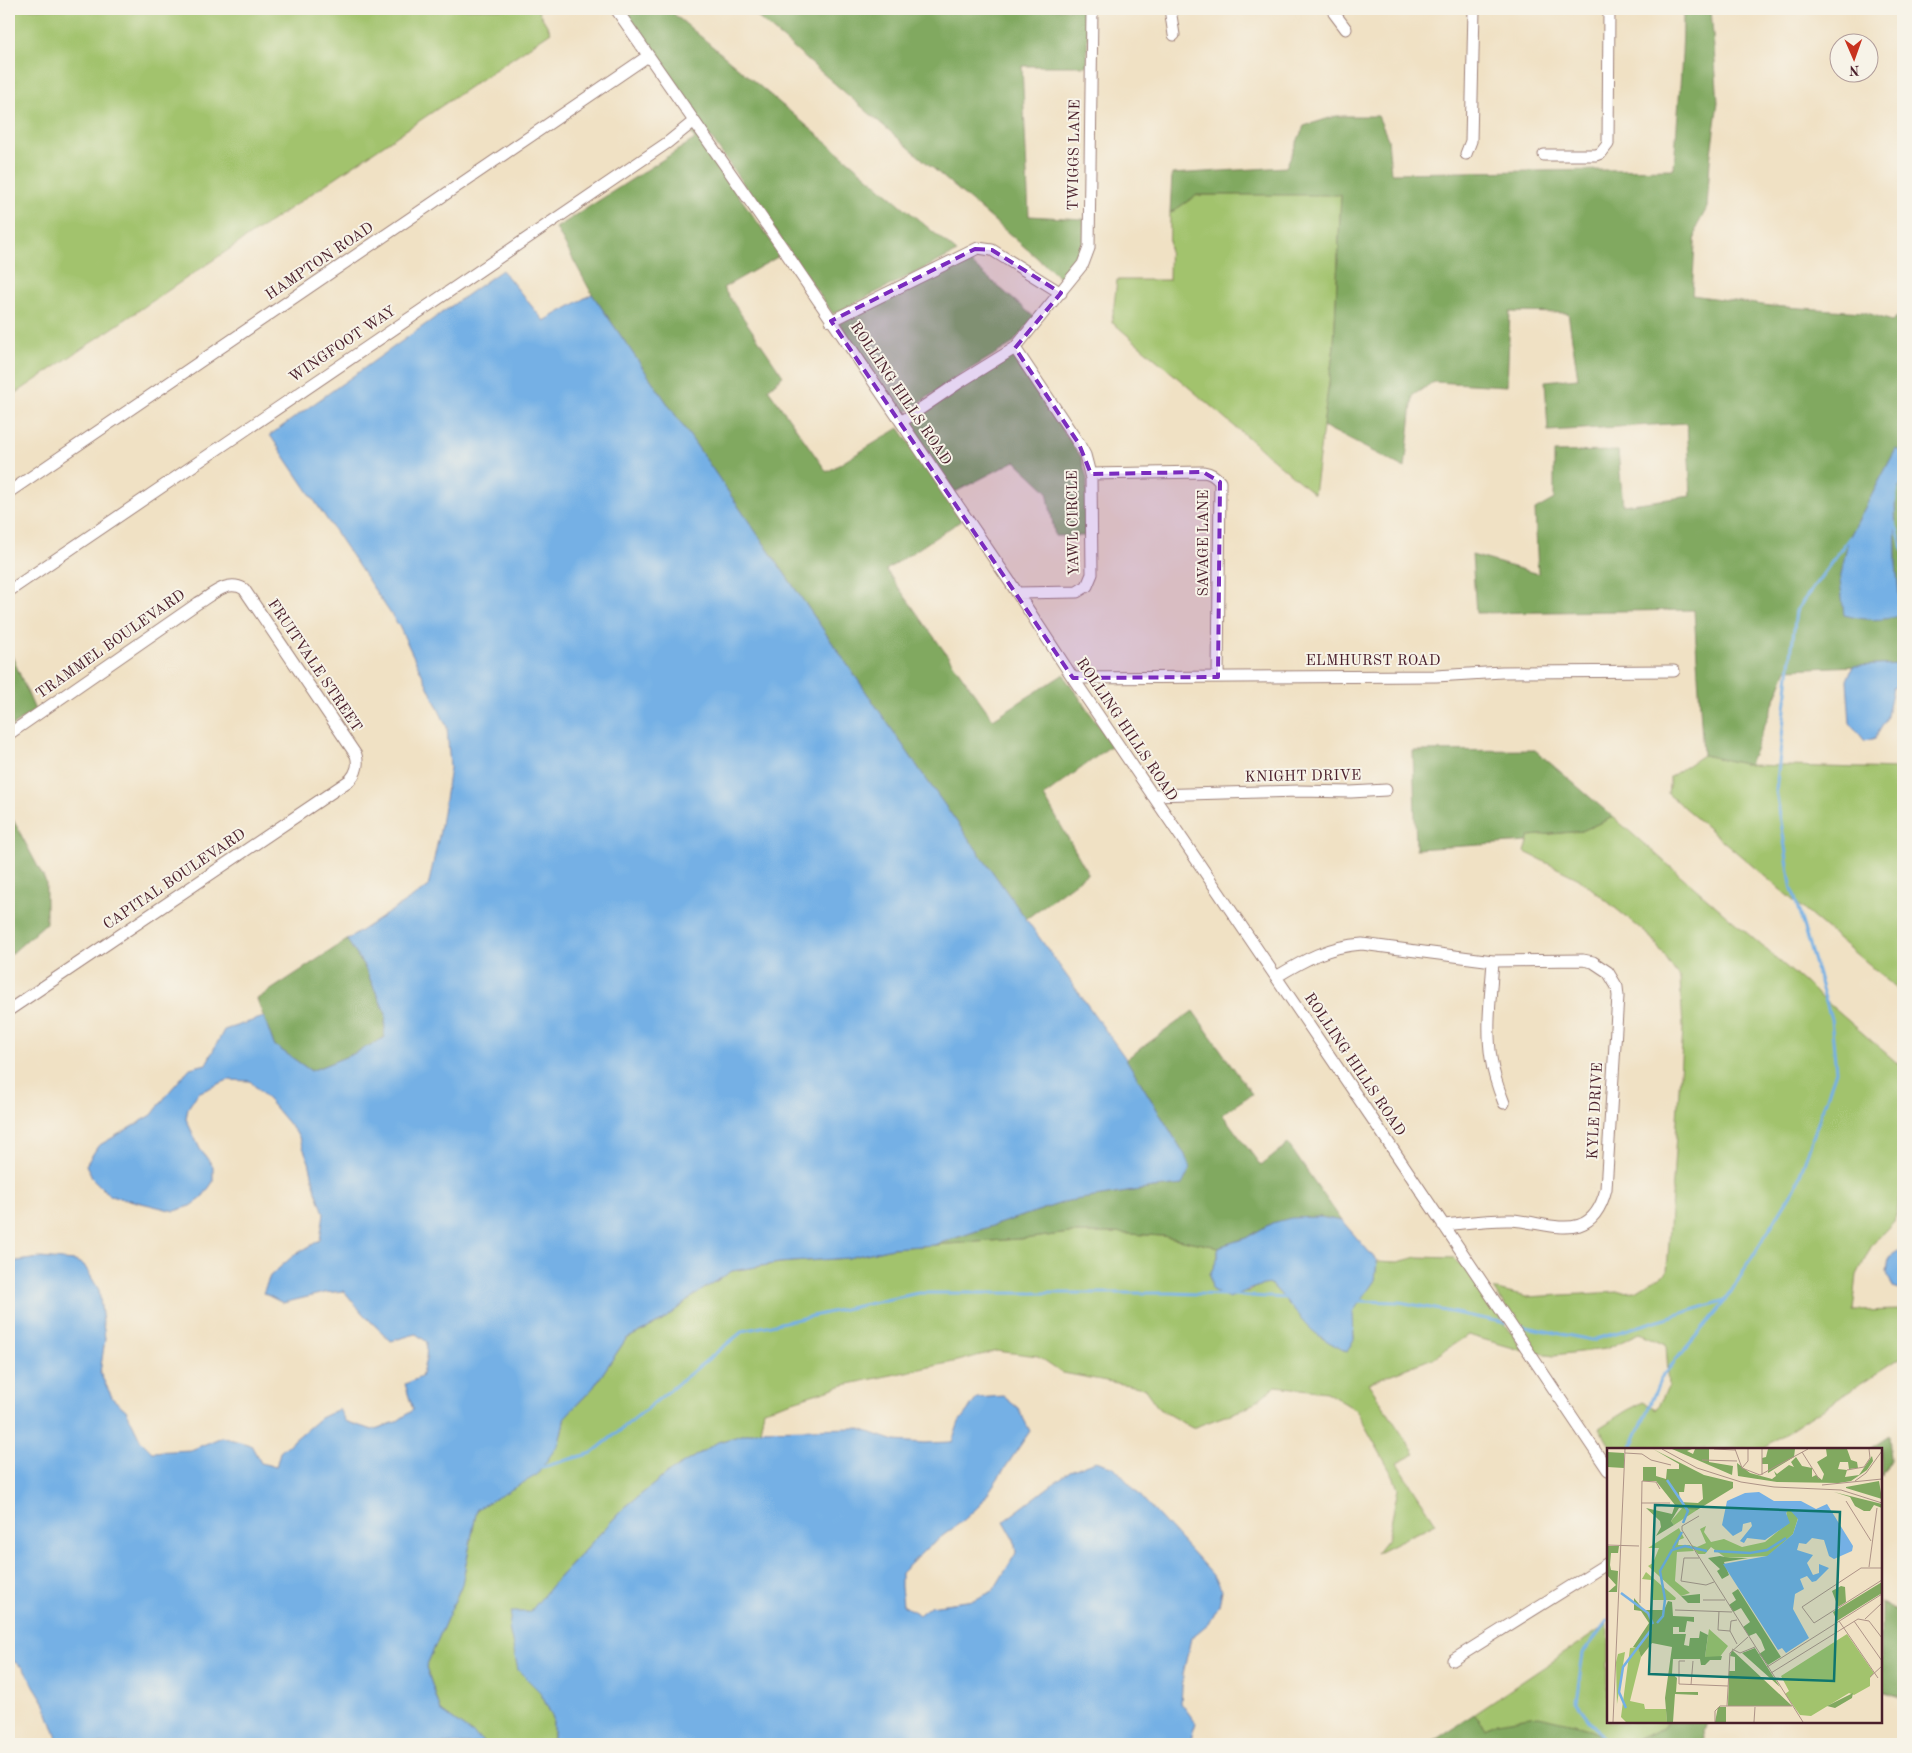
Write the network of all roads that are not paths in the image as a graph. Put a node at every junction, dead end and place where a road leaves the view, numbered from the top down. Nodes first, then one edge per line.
1 (616, 9) edge
2 (1092, 9) edge
3 (1170, 9) edge
4 (1334, 9) edge
5 (1474, 9) edge
6 (1609, 9) edge
7 (1346, 29) dead end
8 (1174, 35) dead end
9 (648, 56) junction
10 (693, 122) junction
11 (1466, 154) dead end
12 (1544, 155) dead end
13 (1061, 293) junction
14 (831, 320) junction
15 (1015, 348) junction
16 (901, 422) junction
17 (1091, 474) junction
18 (9, 492) edge
19 (232, 585) joint
20 (9, 591) edge
21 (1017, 593) junction
22 (1674, 671) dead end
23 (1218, 677) junction
24 (1073, 678) junction
25 (9, 734) edge
26 (356, 772) joint
27 (1386, 790) dead end
28 (1152, 795) junction
29 (1493, 961) junction
30 (1276, 977) junction
31 (9, 1010) edge
32 (1504, 1103) dead end
33 (1444, 1225) junction
34 (1607, 1468) edge
35 (1607, 1564) edge
36 (1453, 1660) dead end

1 - 9 street, ROLLING HILLS ROAD
2 - 13 street, TWIGGS LANE
3 - 8 street
4 - 7 street
5 - 11 street
6 - 12 street
9 - 10 street, ROLLING HILLS ROAD
9 - 18 street, HAMPTON ROAD
10 - 14 street, ROLLING HILLS ROAD
10 - 20 street, WINGFOOT WAY
13 - 14 street
13 - 15 street
14 - 16 street, ROLLING HILLS ROAD
15 - 16 street
15 - 17 street, YAWL CIRCLE
16 - 21 street, ROLLING HILLS ROAD
17 - 21 street, YAWL CIRCLE
17 - 23 street, SAVAGE LANE
19 - 25 street, TRAMMEL BOULEVARD
19 - 26 street, FRUITVALE STREET
21 - 24 street, ROLLING HILLS ROAD
22 - 23 street, ELMHURST ROAD
23 - 24 street, ELMHURST ROAD
24 - 28 street, ROLLING HILLS ROAD
26 - 31 street, CAPITAL BOULEVARD
27 - 28 street, KNIGHT DRIVE
28 - 30 street, ROLLING HILLS ROAD
29 - 30 street, KYLE DRIVE
29 - 32 street
29 - 33 street, KYLE DRIVE
30 - 33 street, ROLLING HILLS ROAD
33 - 34 street, ROLLING HILLS ROAD
35 - 36 street

